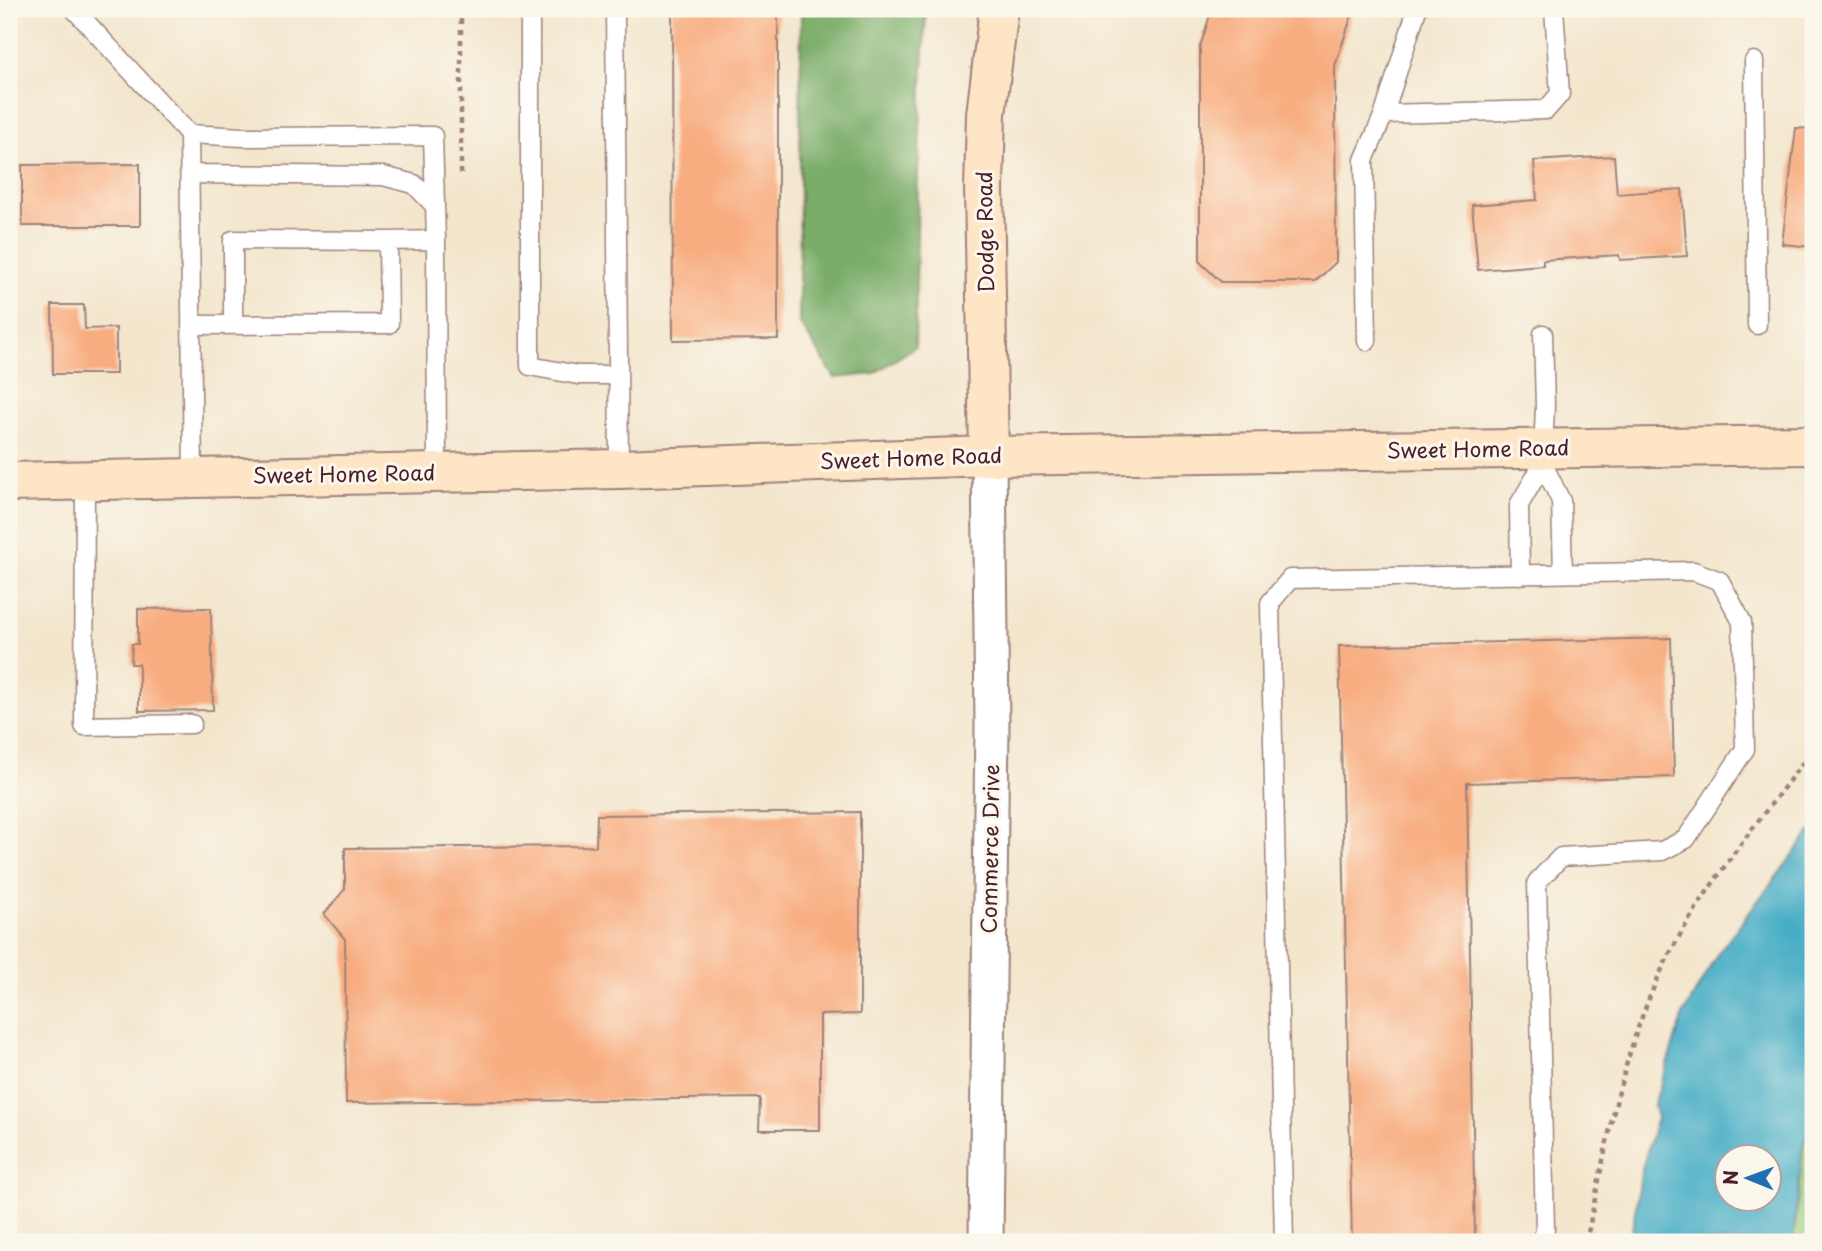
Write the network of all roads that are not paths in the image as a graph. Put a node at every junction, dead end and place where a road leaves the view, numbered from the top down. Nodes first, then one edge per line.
1 (74, 9) edge
2 (530, 9) edge
3 (615, 9) edge
4 (999, 9) edge
5 (1417, 9) edge
6 (1554, 9) edge
7 (1754, 61) dead end
8 (1384, 114) junction
9 (189, 134) junction
10 (190, 174) junction
11 (435, 206) junction
12 (436, 240) junction
13 (388, 241) junction
14 (191, 325) junction
15 (233, 325) junction
16 (1757, 325) dead end
17 (1543, 334) dead end
18 (1367, 341) dead end
19 (618, 375) junction
20 (1813, 445) edge
21 (989, 456) junction
22 (1543, 457) junction
23 (619, 469) junction
24 (437, 473) junction
25 (193, 478) junction
26 (85, 480) junction
27 (9, 482) edge
28 (1563, 573) junction
29 (1520, 575) junction
30 (192, 724) dead end
31 (986, 1242) edge
32 (1284, 1242) edge
33 (1542, 1242) edge

1 - 9 lane
2 - 19 lane
3 - 19 lane
4 - 21 main road, Dodge Road
5 - 8 lane
6 - 8 lane
7 - 16 lane
8 - 18 lane
9 - 10 lane
9 - 11 lane
10 - 11 lane
10 - 14 lane
11 - 12 lane
12 - 13 lane
12 - 24 lane
13 - 15 lane
13 - 15 lane
14 - 15 lane
14 - 25 lane
17 - 22 lane
19 - 23 lane
20 - 22 main road, Sweet Home Road
21 - 22 main road, Sweet Home Road
21 - 23 main road, Sweet Home Road
21 - 31 street, Commerce Drive
22 - 28 lane
22 - 29 lane
23 - 24 main road, Sweet Home Road
24 - 25 main road, Sweet Home Road
25 - 26 main road, Sweet Home Road
26 - 27 main road, Sweet Home Road
26 - 30 lane
28 - 29 lane
28 - 33 lane
29 - 32 lane

